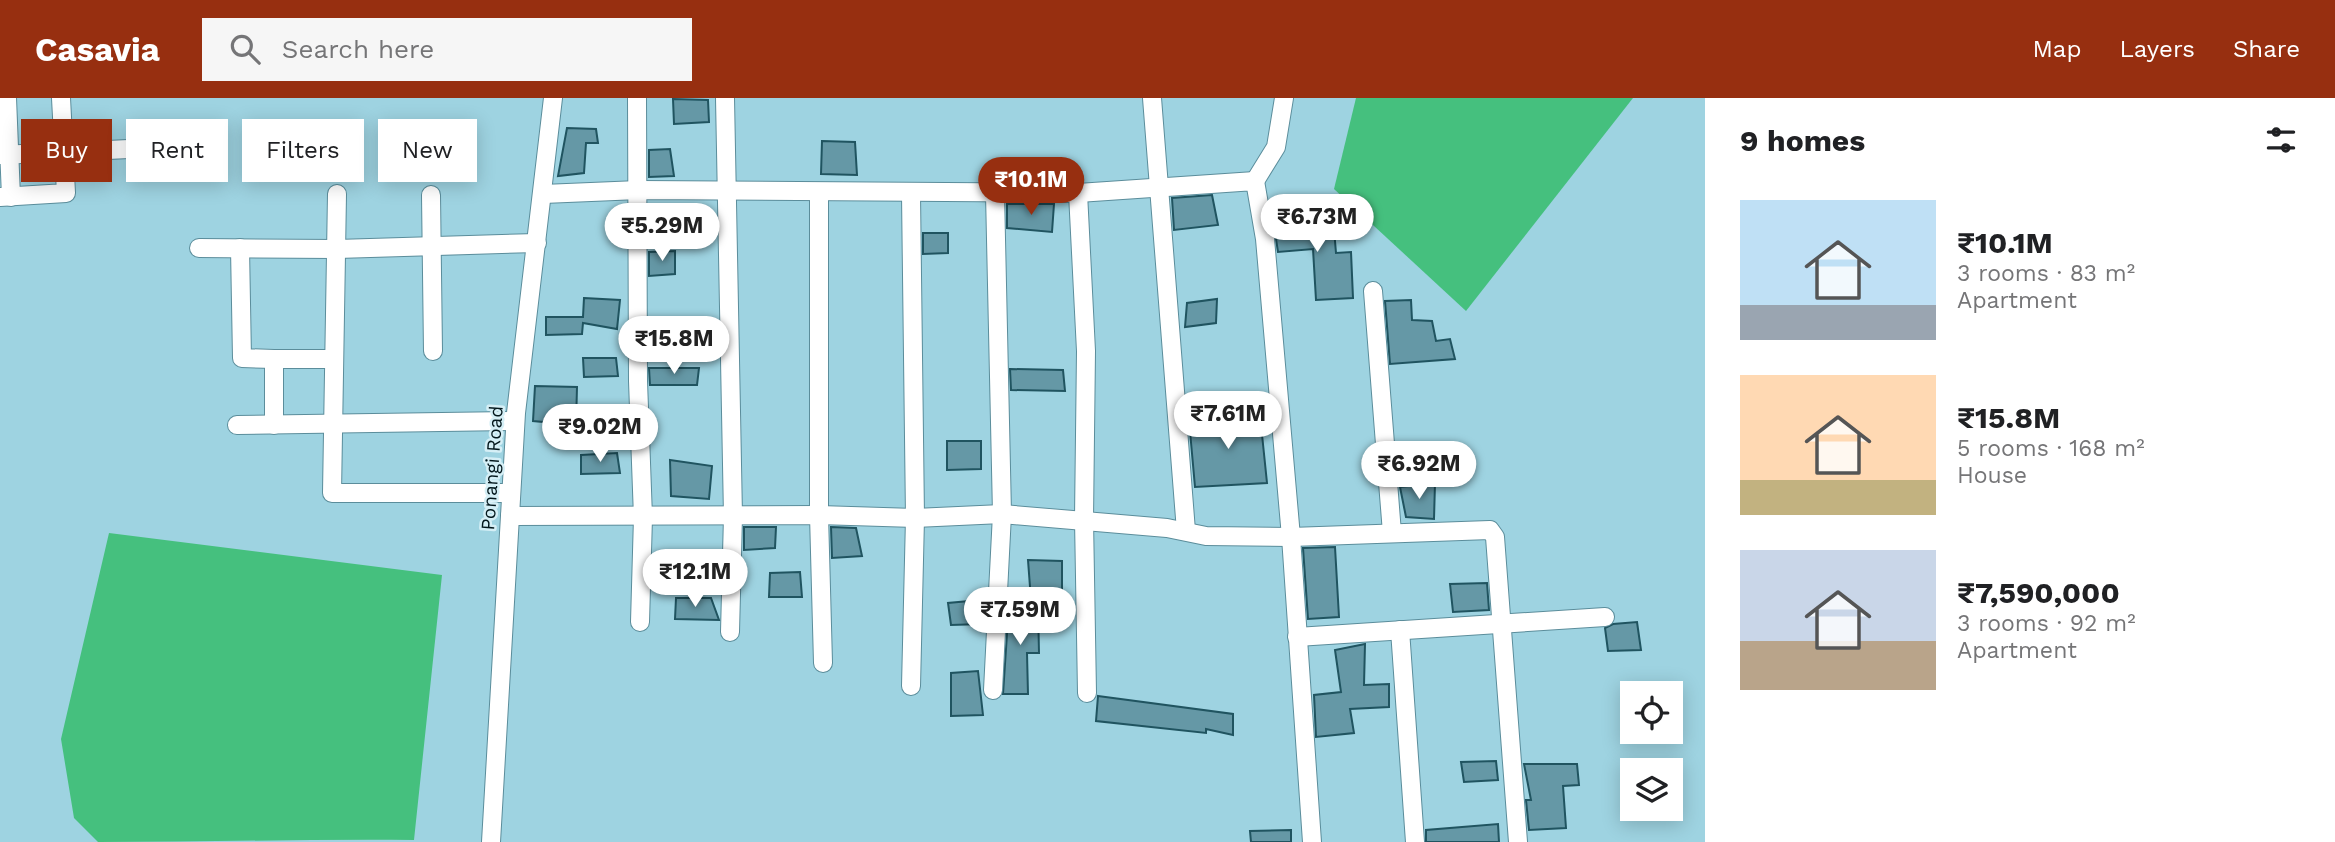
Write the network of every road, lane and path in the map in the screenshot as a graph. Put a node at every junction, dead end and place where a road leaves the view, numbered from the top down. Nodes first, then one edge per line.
1 (7, 98) edge
2 (61, 98) edge
3 (553, 98) edge
4 (637, 98) edge
5 (725, 98) edge
6 (1152, 98) edge
7 (1284, 98) edge
8 (62, 119) edge
9 (5, 155) edge
10 (1255, 181) junction
11 (65, 182) edge
12 (1160, 187) junction
13 (639, 190) junction
14 (728, 193) junction
15 (818, 193) junction
16 (995, 193) junction
17 (1077, 193) junction
18 (337, 194) dead end
19 (543, 194) junction
20 (911, 194) junction
21 (431, 195) dead end
22 (6, 197) edge
23 (537, 243) junction
24 (432, 246) junction
25 (199, 248) dead end
26 (240, 248) junction
27 (337, 249) junction
28 (1373, 291) dead end
29 (433, 351) dead end
30 (274, 359) junction
31 (332, 359) junction
32 (515, 421) junction
33 (334, 424) junction
34 (237, 425) dead end
35 (274, 425) junction
36 (511, 493) junction
37 (1002, 514) junction
38 (818, 515) junction
39 (510, 516) junction
40 (733, 516) junction
41 (643, 517) junction
42 (915, 518) junction
43 (1084, 519) junction
44 (1186, 531) junction
45 (1392, 533) junction
46 (1291, 537) junction
47 (1605, 618) dead end
48 (640, 622) dead end
49 (1503, 624) junction
50 (1400, 630) junction
51 (730, 632) dead end
52 (1297, 637) junction
53 (823, 663) dead end
54 (911, 686) dead end
55 (993, 690) dead end
56 (1087, 693) dead end
57 (491, 842) edge
58 (1312, 842) edge
59 (1415, 842) edge
60 (1518, 842) edge

1 - 9 street
2 - 8 street
3 - 19 street, Ponangi Road
4 - 13 street
5 - 14 street
6 - 12 street
7 - 10 street
9 - 22 street
10 - 12 street
10 - 46 street
11 - 22 street
12 - 17 street
12 - 44 street
13 - 14 street
13 - 19 street
13 - 41 street
14 - 15 street
14 - 40 street
15 - 20 street
15 - 38 street
16 - 17 street
16 - 20 street
16 - 37 street
17 - 43 street
18 - 27 street
19 - 23 street, Ponangi Road
20 - 42 street
21 - 24 street
23 - 24 street
23 - 32 street, Ponangi Road
24 - 27 street
24 - 29 street
25 - 26 street
26 - 27 street
26 - 30 street
27 - 31 street
28 - 45 street
30 - 31 street
30 - 35 street
31 - 33 street
32 - 33 street
32 - 36 street, Ponangi Road
33 - 35 street
33 - 36 street
34 - 35 street
36 - 39 street, Ponangi Road
37 - 42 street
37 - 43 street
37 - 55 street
38 - 40 street
38 - 42 street
38 - 53 street
39 - 41 street
39 - 57 street, Ponangi Road
40 - 41 street
40 - 51 street
41 - 48 street
42 - 54 street
43 - 44 street
43 - 56 street
44 - 46 street
45 - 46 street
45 - 49 street
46 - 52 street
47 - 49 street
49 - 50 street
49 - 60 street
50 - 52 street
50 - 59 street
52 - 58 street

